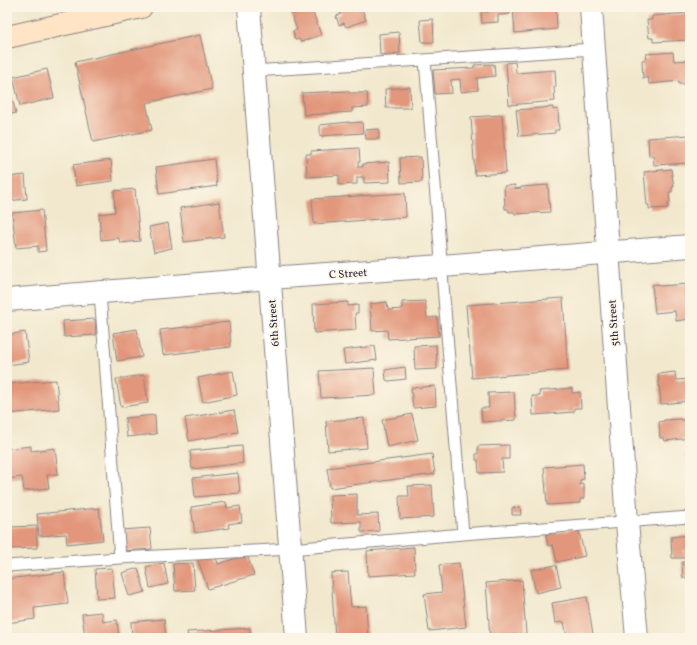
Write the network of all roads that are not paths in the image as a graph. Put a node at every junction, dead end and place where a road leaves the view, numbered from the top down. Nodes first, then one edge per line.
1 (141, 7) edge
2 (249, 7) edge
3 (592, 7) edge
4 (7, 37) edge
5 (594, 48) junction
6 (425, 60) junction
7 (253, 71) junction
8 (690, 246) edge
9 (608, 252) junction
10 (442, 266) junction
11 (269, 278) junction
12 (100, 292) junction
13 (7, 300) edge
14 (690, 517) edge
15 (627, 522) junction
16 (463, 534) junction
17 (290, 550) junction
18 (120, 558) junction
19 (7, 566) edge
20 (297, 638) edge
21 (637, 638) edge

1 - 4 street
2 - 7 street, 6th Street
3 - 5 street, 5th Street
5 - 6 lane
5 - 9 street, 5th Street
6 - 7 lane
6 - 10 lane
7 - 11 street, 6th Street
8 - 9 street, C Street
9 - 10 street, C Street
9 - 15 street, 5th Street
10 - 11 street, C Street
10 - 16 lane
11 - 12 street, C Street
11 - 17 street, 6th Street
12 - 13 street, C Street
12 - 18 lane
14 - 15 lane
15 - 16 lane
15 - 21 street, 5th Street
16 - 17 lane
17 - 18 lane
17 - 20 street, 6th Street
18 - 19 lane

